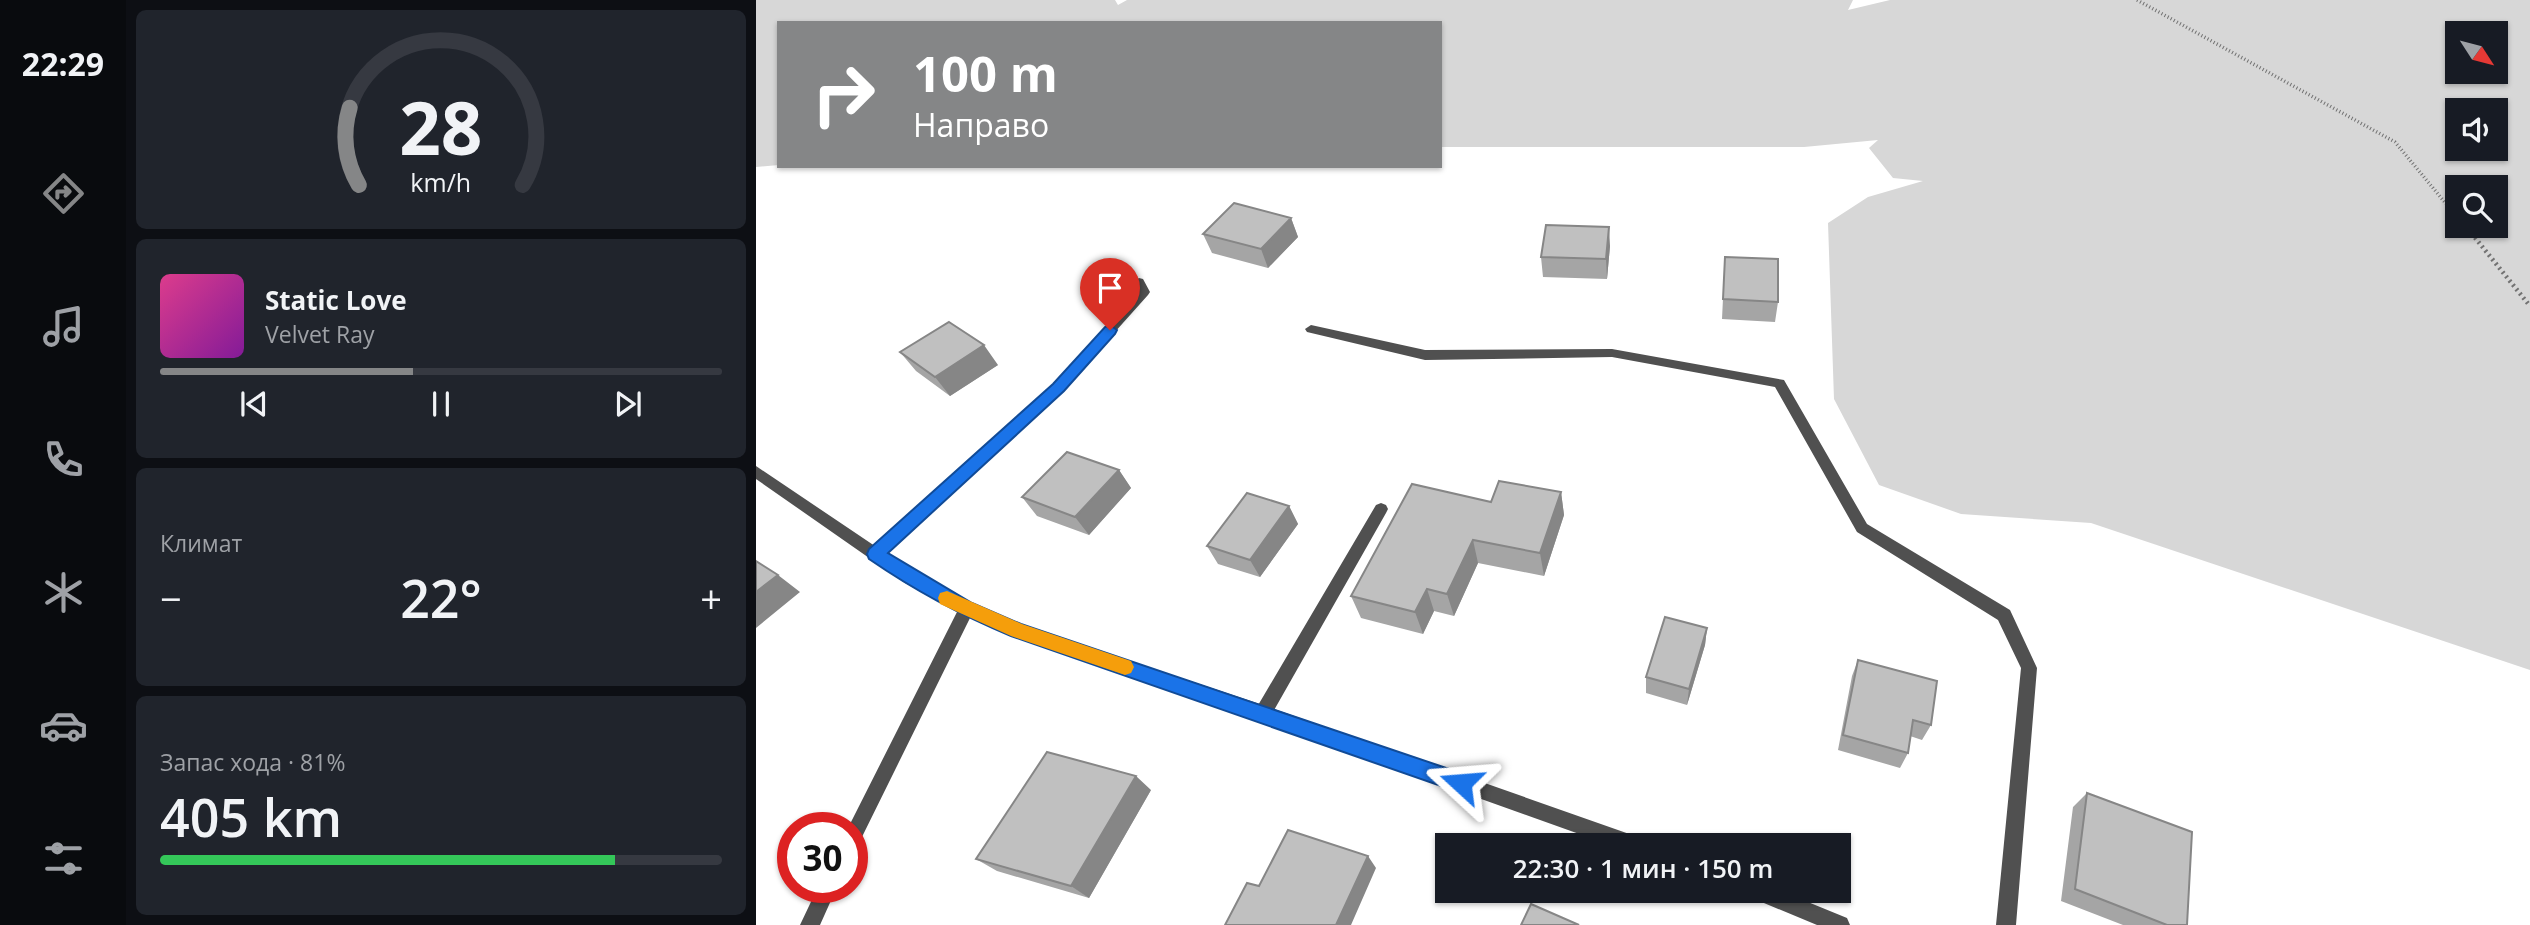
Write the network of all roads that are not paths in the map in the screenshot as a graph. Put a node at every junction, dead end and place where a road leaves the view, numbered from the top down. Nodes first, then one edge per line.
1 (1139, 282) dead end
2 (1311, 329) dead end
3 (756, 472) edge
4 (1381, 509) dead end
5 (875, 554) junction
6 (966, 609) junction
7 (1263, 713) junction
8 (865, 812) edge
9 (1601, 833) edge
10 (820, 903) edge
11 (1788, 903) edge
12 (810, 925) edge
13 (1840, 925) edge
14 (2006, 925) edge

1 - 5 street
2 - 14 street
3 - 5 street
4 - 7 street
5 - 6 street
6 - 7 street
6 - 8 street
7 - 9 street
10 - 12 street
11 - 13 street

